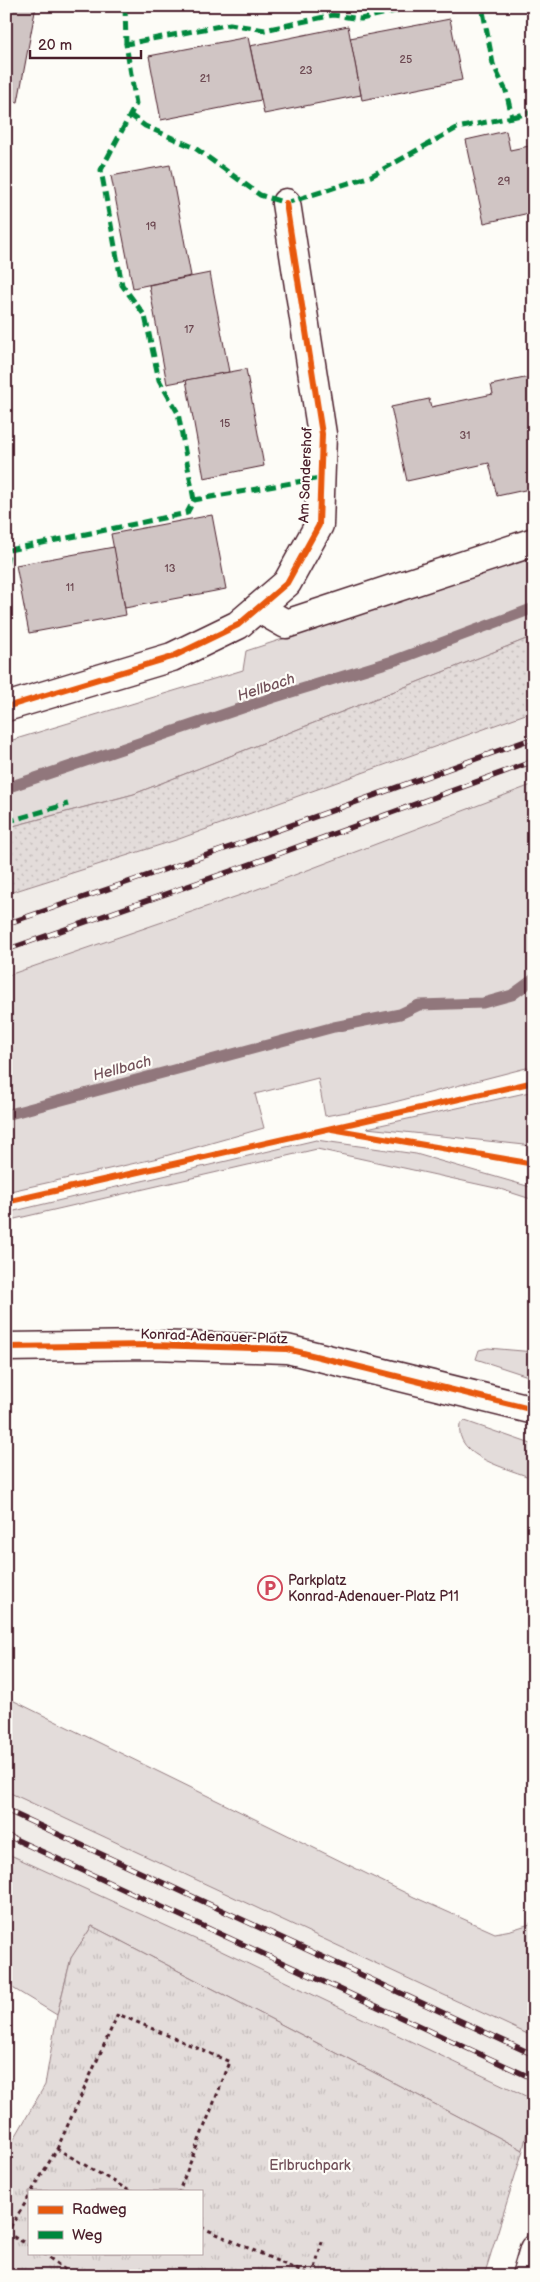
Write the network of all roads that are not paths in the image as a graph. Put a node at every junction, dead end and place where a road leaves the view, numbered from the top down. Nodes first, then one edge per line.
1 (286, 203) dead end
2 (534, 542) edge
3 (258, 608) junction
4 (6, 707) edge
5 (6, 1347) edge
6 (534, 1410) edge
7 (534, 2249) edge
8 (526, 2276) edge

1 - 3 street, Am Sandershof
2 - 3 street
3 - 4 street, Am Sandershof
5 - 6 street, Konrad-Adenauer-Platz
7 - 8 street

